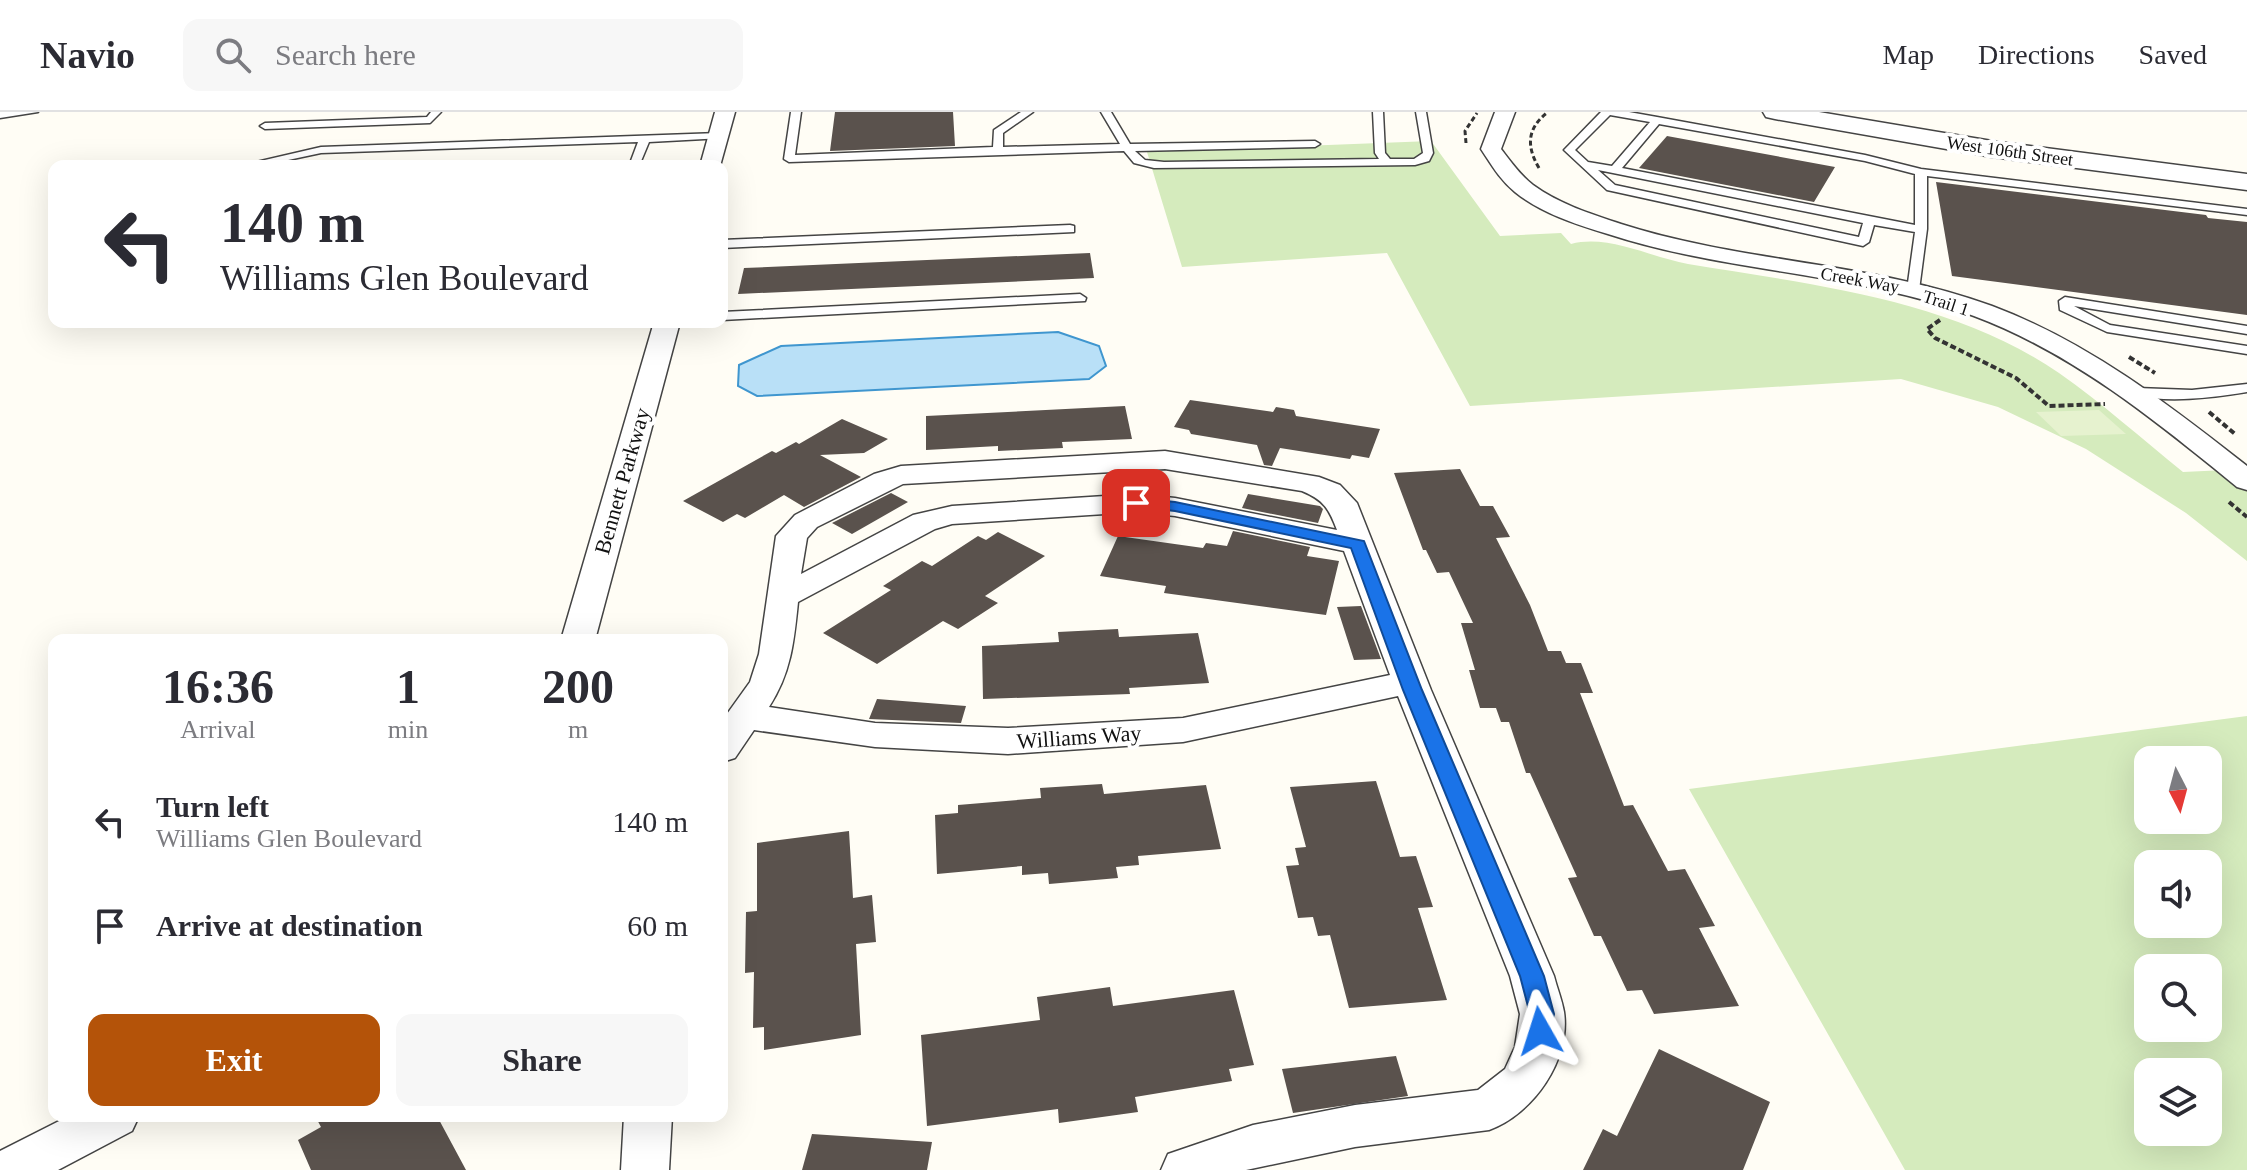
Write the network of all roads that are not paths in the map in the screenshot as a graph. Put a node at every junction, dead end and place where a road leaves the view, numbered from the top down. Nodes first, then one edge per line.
1 (33, 112) edge
2 (436, 112) edge
3 (725, 112) edge
4 (796, 112) edge
5 (1028, 112) edge
6 (1106, 112) edge
7 (1378, 112) edge
8 (1421, 112) edge
9 (1505, 112) edge
10 (1610, 112) edge
11 (1775, 112) edge
12 (1828, 112) edge
13 (0, 115) edge
14 (1657, 120) junction
15 (265, 126) dead end
16 (719, 136) junction
17 (645, 138) junction
18 (1315, 144) dead end
19 (1127, 146) junction
20 (998, 150) junction
21 (273, 160) edge
22 (636, 160) edge
23 (712, 160) edge
24 (1387, 162) junction
25 (1584, 164) junction
26 (1616, 169) junction
27 (2247, 171) edge
28 (1921, 172) junction
29 (2247, 182) edge
30 (2247, 212) edge
31 (1870, 221) junction
32 (1070, 229) dead end
33 (1921, 229) junction
34 (728, 244) edge
35 (1913, 290) junction
36 (1080, 298) dead end
37 (728, 316) edge
38 (665, 328) edge
39 (2247, 330) edge
40 (2247, 350) edge
41 (2247, 388) edge
42 (2137, 392) junction
43 (2247, 481) edge
44 (1358, 544) junction
45 (782, 597) junction
46 (580, 634) edge
47 (1410, 682) junction
48 (744, 716) junction
49 (728, 740) edge
50 (103, 1122) edge
51 (648, 1122) edge
52 (11, 1170) edge
53 (645, 1170) edge
54 (1185, 1170) edge

1 - 13 lane
2 - 15 lane
3 - 16 street
4 - 20 lane
5 - 20 lane
6 - 19 lane
7 - 24 lane
8 - 24 lane
9 - 35 street, Creek Way
10 - 14 lane
10 - 25 lane
11 - 29 street, West 106th Street
12 - 27 street, West 106th Street
14 - 26 lane
14 - 28 lane
16 - 17 lane
16 - 23 street
17 - 21 lane
17 - 22 lane
18 - 19 lane
19 - 20 lane
19 - 24 lane
25 - 26 lane
25 - 31 lane
26 - 31 lane
28 - 30 lane
28 - 33 lane
31 - 33 lane
32 - 34 lane
33 - 35 lane
35 - 42 street, Creek Way
36 - 37 lane
38 - 46 street, Bennett Parkway
39 - 40 lane
41 - 42 lane
42 - 43 street, Creek Way
44 - 45 street
44 - 45 street
44 - 47 street
45 - 48 street
47 - 48 street, Williams Way
47 - 54 street
48 - 49 street
50 - 52 street
51 - 53 street

